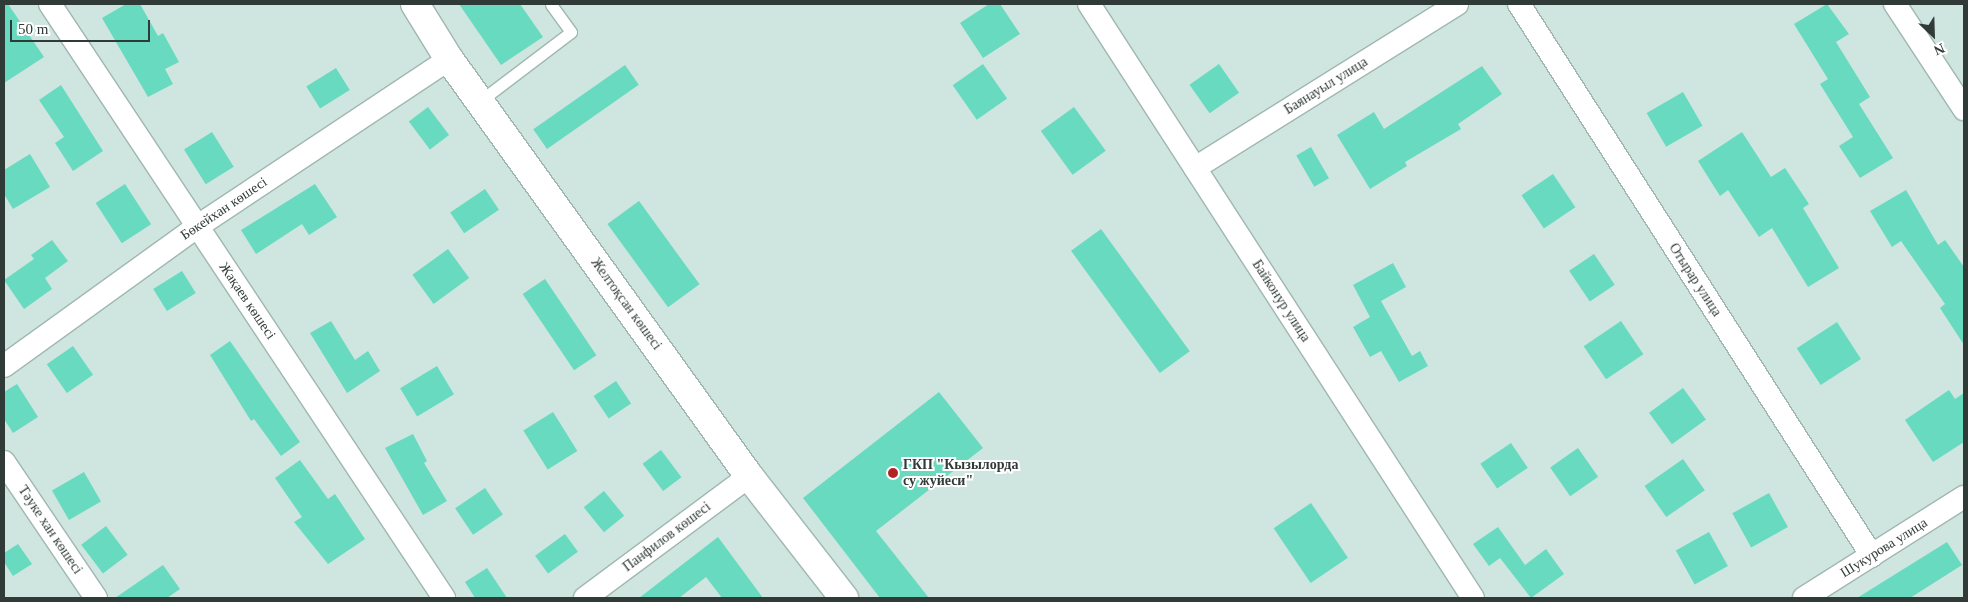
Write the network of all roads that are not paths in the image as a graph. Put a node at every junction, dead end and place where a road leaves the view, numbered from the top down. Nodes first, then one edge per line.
1 (50, 4) edge
2 (415, 4) edge
3 (551, 4) edge
4 (1088, 4) edge
5 (1457, 4) edge
6 (1519, 4) edge
7 (1895, 4) edge
8 (450, 59) junction
9 (480, 102) junction
10 (1964, 109) edge
11 (1195, 168) junction
12 (198, 226) junction
13 (4, 366) edge
14 (4, 462) edge
15 (750, 476) junction
16 (1963, 500) edge
17 (1872, 556) junction
18 (597, 595) edge
19 (96, 598) edge
20 (444, 598) edge
21 (844, 598) edge
22 (1474, 598) edge
23 (1804, 598) edge

1 - 12 street, Жақаев көшесі
2 - 8 street, Желтоқсан көшесі
3 - 9 lane
4 - 11 street, Байконур улица
5 - 11 street, Баянауыл улица
6 - 17 street, Отырар улица
7 - 10 street
8 - 9 street, Желтоқсан көшесі
8 - 12 street, Бөкейхан көшесі
9 - 15 street, Желтоқсан көшесі
11 - 22 street, Байконур улица
12 - 13 street, Бөкейхан көшесі
12 - 20 street, Жақаев көшесі
14 - 19 street, Тәуке хан көшесі
15 - 18 street, Панфилов көшесі
15 - 21 street, Желтоқсан көшесі
16 - 17 street, Шукурова улица
17 - 23 street, Шукурова улица

